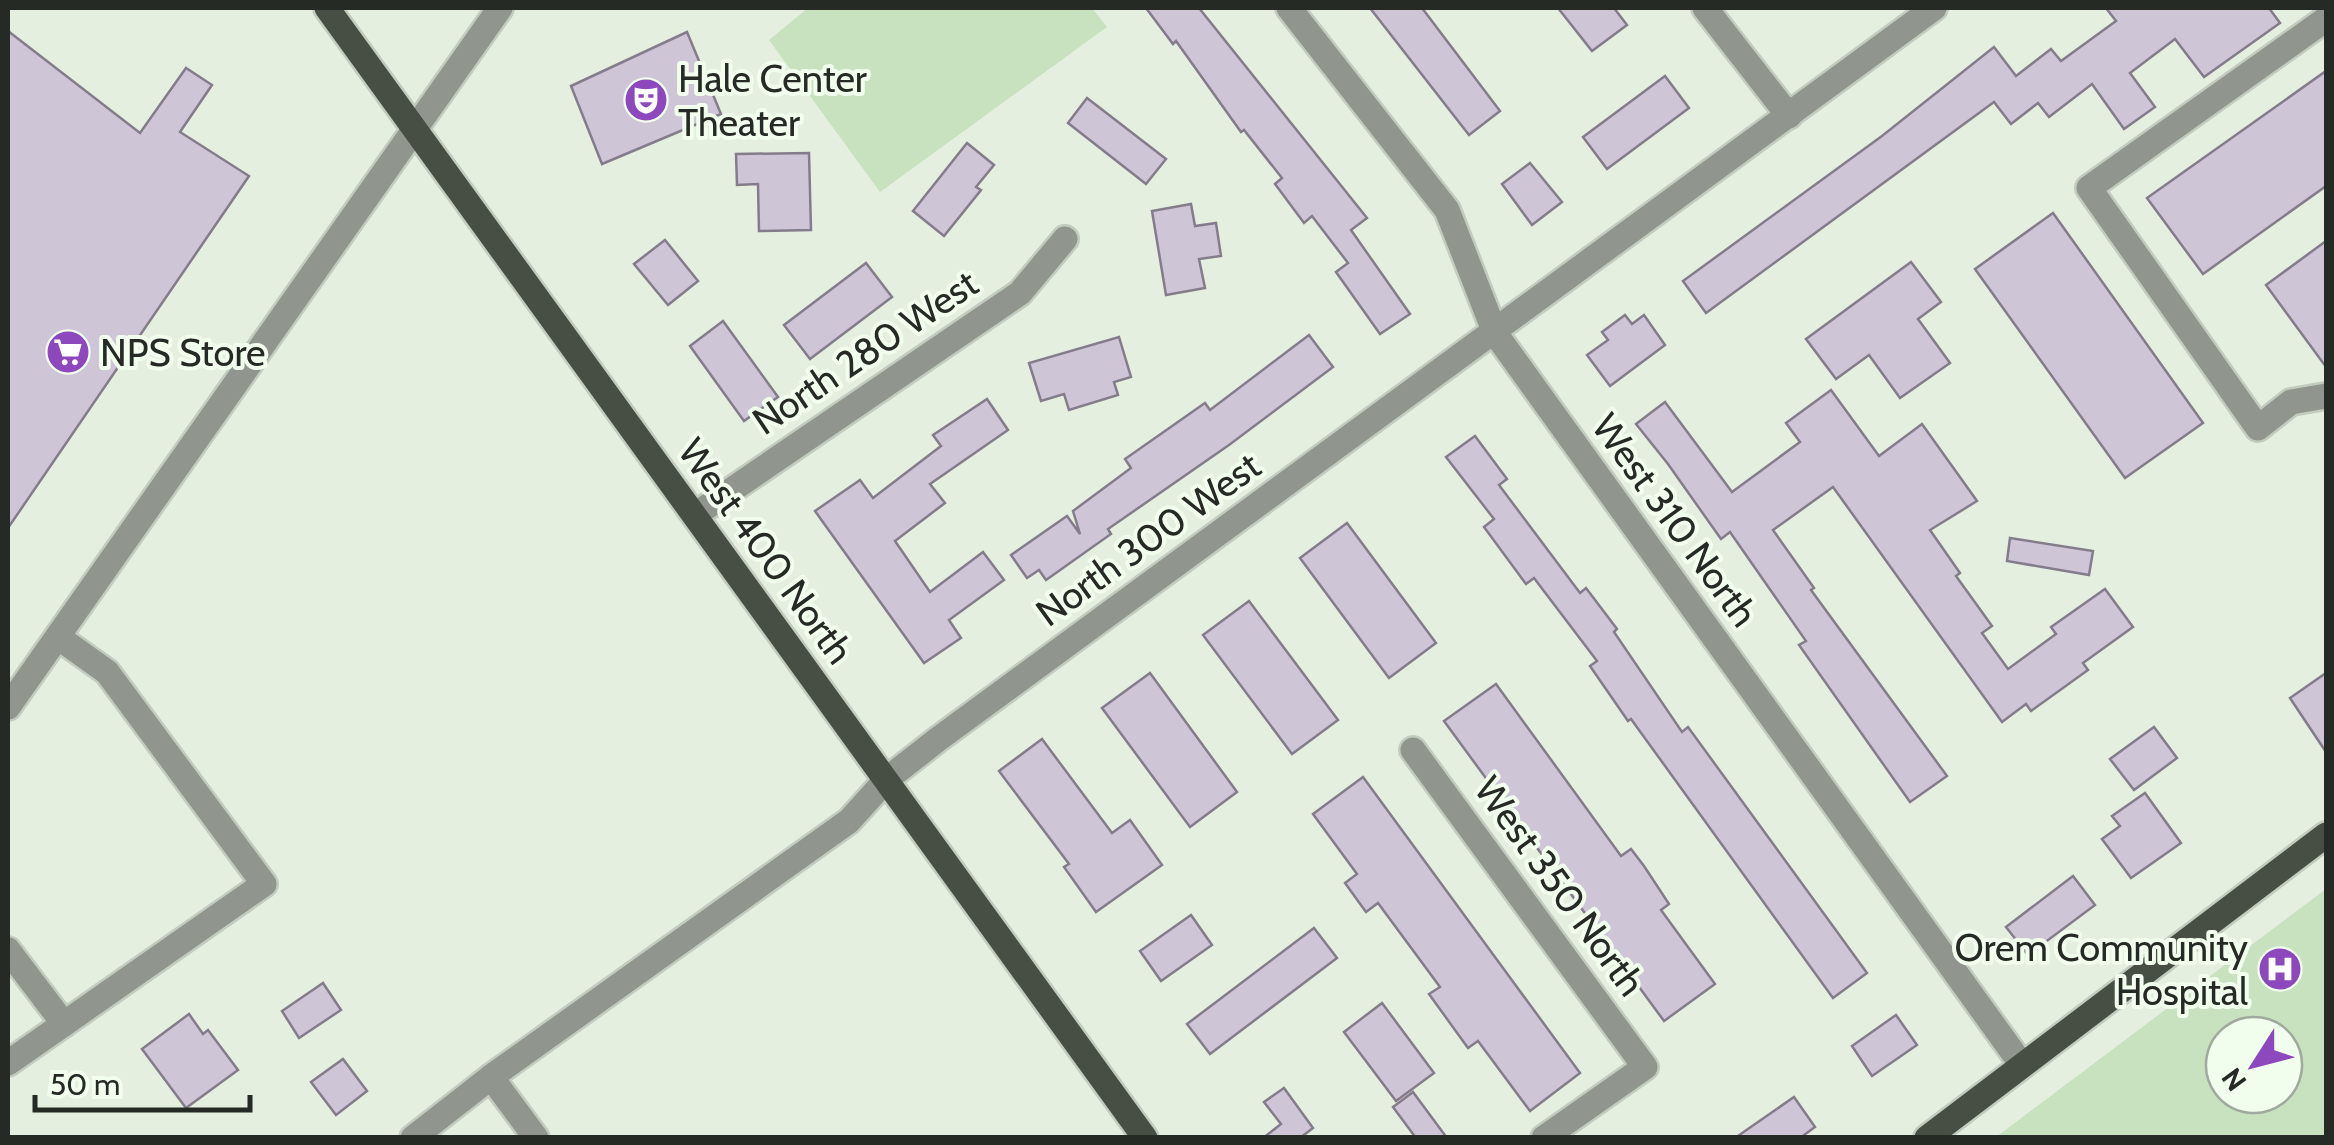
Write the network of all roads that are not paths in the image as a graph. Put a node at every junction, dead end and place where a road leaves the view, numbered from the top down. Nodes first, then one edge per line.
1 (327, 8) edge
2 (500, 8) edge
3 (1289, 8) edge
4 (1705, 8) edge
5 (1934, 8) edge
6 (2326, 19) edge
7 (1789, 116) junction
8 (414, 127) junction
9 (1065, 240) dead end
10 (1495, 333) junction
11 (2326, 396) edge
12 (695, 515) junction
13 (58, 637) junction
14 (8, 707) edge
15 (1413, 750) dead end
16 (886, 780) junction
17 (2326, 835) edge
18 (8, 950) edge
19 (64, 1024) junction
20 (8, 1063) edge
21 (2022, 1066) junction
22 (491, 1077) junction
23 (413, 1138) edge
24 (536, 1138) edge
25 (1145, 1138) edge
26 (1544, 1138) edge
27 (1926, 1138) edge

1 - 8 main road, West 400 North
2 - 8 street
3 - 10 street, West 310 North
4 - 7 street
5 - 7 street, North 300 West
6 - 11 street
7 - 10 street, North 300 West
8 - 12 main road, West 400 North
8 - 13 street
9 - 12 street, North 280 West
10 - 16 street, North 300 West
10 - 21 street, West 310 North
12 - 16 main road, West 400 North
13 - 14 street
13 - 19 street
15 - 26 street, West 350 North
16 - 22 street, North 300 West
16 - 25 main road, West 400 North
17 - 21 main road
18 - 19 street
19 - 20 street
21 - 27 main road
22 - 23 street, North 300 West
22 - 24 street

